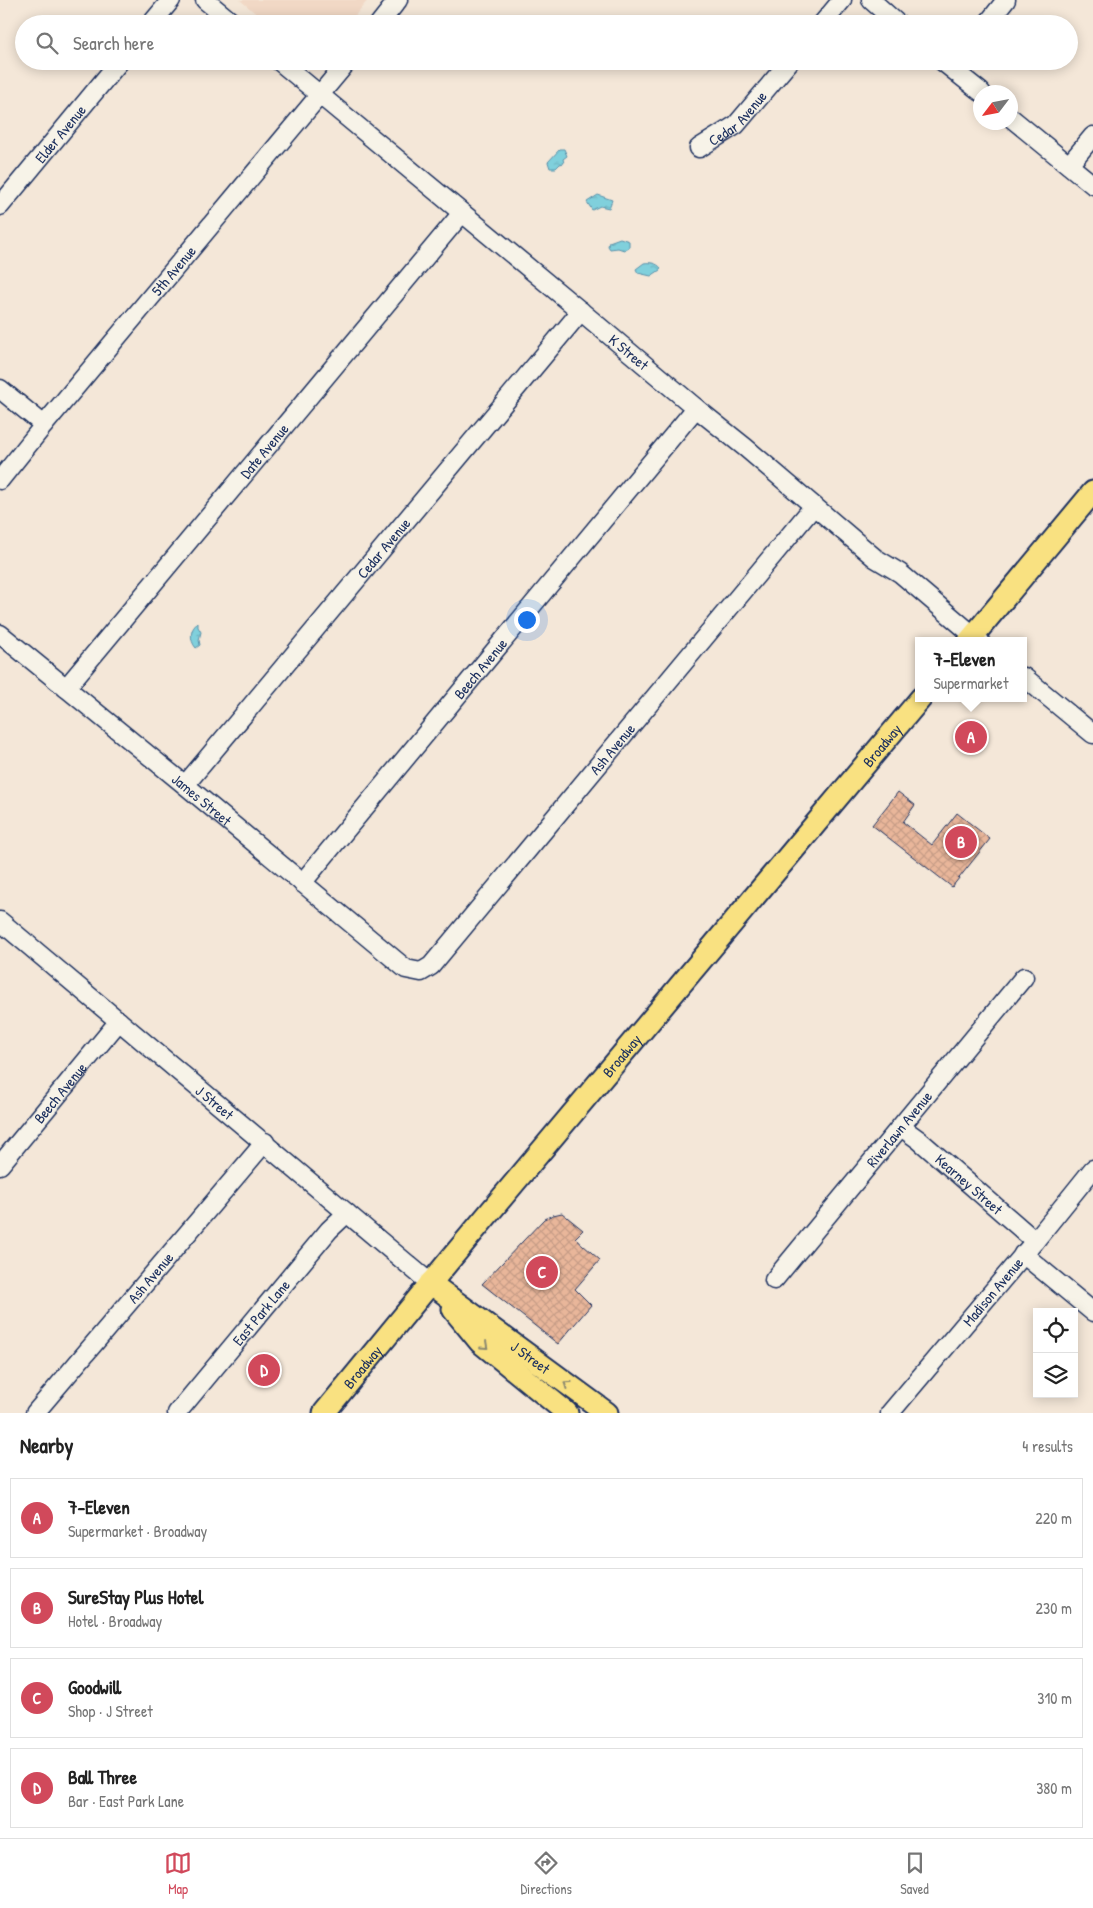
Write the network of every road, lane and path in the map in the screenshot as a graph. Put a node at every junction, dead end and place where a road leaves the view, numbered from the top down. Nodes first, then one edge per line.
1 (171, 0) edge
2 (205, 0) edge
3 (398, 0) edge
4 (842, 0) edge
5 (871, 0) edge
6 (1006, 0) edge
7 (158, 15) edge
8 (223, 15) edge
9 (386, 15) edge
10 (830, 15) edge
11 (888, 15) edge
12 (994, 15) edge
13 (113, 70) edge
14 (290, 70) edge
15 (341, 70) edge
16 (782, 70) edge
17 (957, 70) edge
18 (973, 85) edge
19 (320, 95) junction
20 (1018, 124) edge
21 (1093, 136) edge
22 (699, 148) dead end
23 (1069, 165) junction
24 (1093, 185) edge
25 (0, 206) edge
26 (462, 213) junction
27 (581, 311) junction
28 (0, 388) edge
29 (696, 408) junction
30 (44, 425) junction
31 (0, 480) edge
32 (1093, 492) edge
33 (814, 506) junction
34 (0, 634) edge
35 (972, 637) edge
36 (976, 637) edge
37 (1027, 679) edge
38 (66, 688) junction
39 (918, 702) edge
40 (1093, 734) edge
41 (185, 785) junction
42 (302, 883) junction
43 (0, 921) edge
44 (402, 966) joint
45 (1024, 977) dead end
46 (119, 1021) junction
47 (901, 1127) junction
48 (265, 1142) junction
49 (0, 1165) edge
50 (1093, 1169) edge
51 (347, 1212) junction
52 (1029, 1247) junction
53 (774, 1280) dead end
54 (430, 1282) junction
55 (1093, 1312) edge
56 (35, 1413) edge
57 (177, 1413) edge
58 (324, 1413) edge
59 (567, 1413) edge
60 (607, 1413) edge
61 (890, 1413) edge

1 - 7 street
2 - 8 street
3 - 9 street
4 - 10 street
5 - 11 street
6 - 12 street
13 - 25 street, Elder Avenue
14 - 19 street, K Street
15 - 19 street, 5th Avenue
16 - 22 street, Cedar Avenue
17 - 18 street
19 - 26 street, K Street
19 - 30 street, 5th Avenue
20 - 23 street
21 - 23 street
23 - 24 street
26 - 27 street, K Street
26 - 38 street, Date Avenue
27 - 29 street, K Street
27 - 41 street, Cedar Avenue
28 - 30 street
29 - 33 street, K Street
29 - 42 street, Beech Avenue
30 - 31 street, 5th Avenue
32 - 36 main road
33 - 35 street, K Street
33 - 44 street, Ash Avenue
34 - 38 street, James Street
37 - 40 street
38 - 41 street, James Street
39 - 54 main road, Broadway
41 - 42 street, James Street
42 - 44 street, James Street
43 - 46 street, J Street
45 - 47 street, Riverlawn Avenue
46 - 48 street, J Street
46 - 49 street, Beech Avenue
47 - 52 street, Kearney Street
47 - 53 street, Riverlawn Avenue
48 - 51 street, J Street
48 - 56 street, Ash Avenue
50 - 52 street, Madison Avenue
51 - 54 street, J Street
51 - 57 street, East Park Lane
52 - 55 street, Kearney Street
52 - 61 street, Madison Avenue
54 - 58 main road, Broadway
54 -> 59 main road, J Street
60 -> 54 main road, J Street

